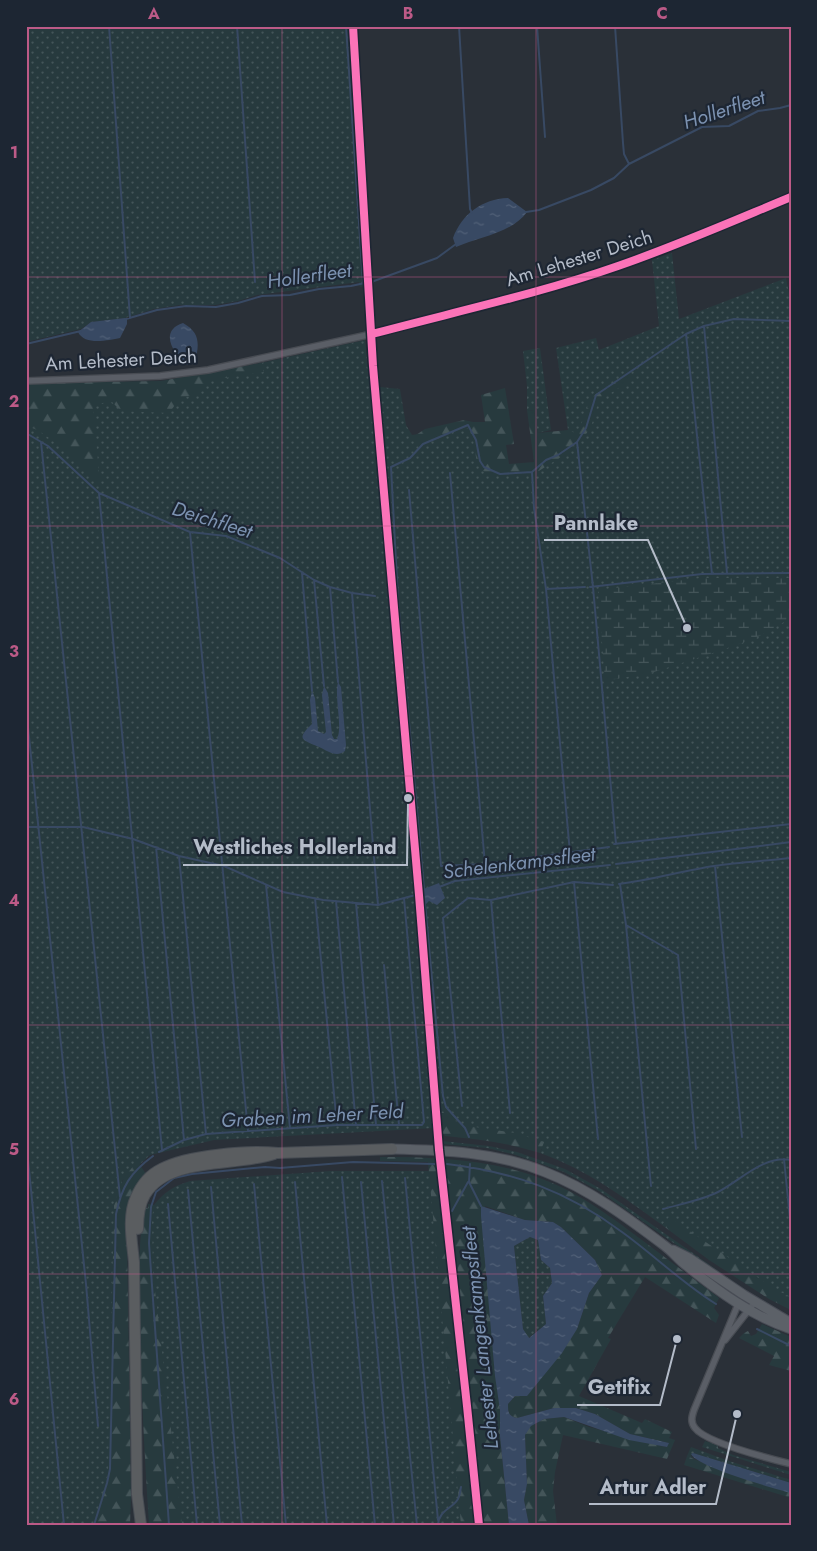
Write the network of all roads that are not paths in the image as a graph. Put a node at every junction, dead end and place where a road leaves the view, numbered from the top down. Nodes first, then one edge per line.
1 (791, 198) edge
2 (26, 381) edge
3 (392, 1149) joint
4 (666, 1247) junction
5 (744, 1295) junction
6 (755, 1302) junction
7 (738, 1304) junction
8 (749, 1311) junction
9 (791, 1324) edge
10 (791, 1329) edge
11 (724, 1341) junction
12 (791, 1464) edge
13 (138, 1494) junction
14 (135, 1525) edge
15 (141, 1525) edge

1 - 2 street, Am Lehester Deich
3 - 4 main road
3 - 13 highway
4 - 5 main road
4 - 7 main road
5 - 6 main road
5 - 7 street
6 - 8 street
6 - 9 main road
7 - 8 main road
7 - 11 street
8 - 10 main road
8 - 11 street
11 - 12 street
13 - 14 highway
13 - 15 highway

